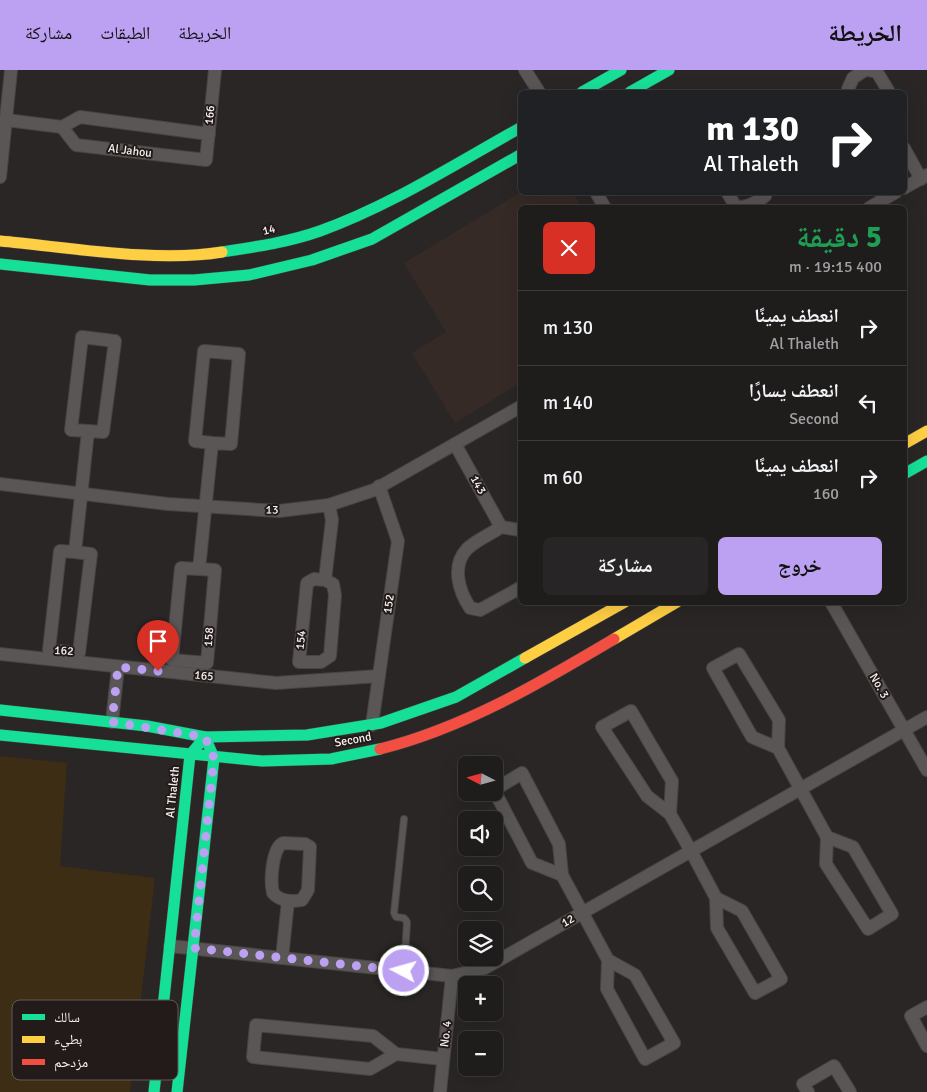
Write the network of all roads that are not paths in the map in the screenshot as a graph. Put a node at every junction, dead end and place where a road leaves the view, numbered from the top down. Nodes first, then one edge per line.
1 (11, 70) edge
2 (215, 70) edge
3 (525, 70) edge
4 (621, 70) edge
5 (669, 70) edge
6 (866, 70) edge
7 (538, 90) edge
8 (586, 90) edge
9 (634, 90) edge
10 (849, 90) edge
11 (888, 90) edge
12 (6, 120) junction
13 (62, 127) junction
14 (518, 129) edge
15 (208, 134) junction
16 (2, 145) edge
17 (907, 152) edge
18 (518, 156) edge
19 (206, 160) joint
20 (0, 177) edge
21 (924, 177) edge
22 (907, 186) edge
23 (764, 195) edge
24 (891, 195) edge
25 (757, 205) edge
26 (874, 205) edge
27 (0, 241) edge
28 (0, 264) edge
29 (518, 408) edge
30 (88, 431) junction
31 (927, 432) edge
32 (907, 442) edge
33 (212, 443) junction
34 (455, 444) junction
35 (927, 461) edge
36 (907, 472) edge
37 (0, 484) edge
38 (379, 486) junction
39 (82, 494) junction
40 (329, 505) junction
41 (206, 506) junction
42 (501, 527) junction
43 (518, 530) edge
44 (75, 552) junction
45 (200, 569) junction
46 (325, 580) junction
47 (518, 589) edge
48 (620, 605) edge
49 (672, 605) edge
50 (833, 605) edge
51 (0, 654) edge
52 (118, 667) junction
53 (379, 676) junction
54 (0, 710) edge
55 (927, 717) edge
56 (112, 722) junction
57 (372, 725) junction
58 (904, 730) junction
59 (0, 735) edge
60 (205, 737) junction
61 (778, 748) junction
62 (190, 756) junction
63 (214, 758) junction
64 (927, 770) edge
65 (801, 788) junction
66 (670, 814) junction
67 (404, 819) dead end
68 (827, 837) junction
69 (691, 851) junction
70 (562, 875) junction
71 (716, 898) junction
72 (288, 901) junction
73 (582, 913) junction
74 (170, 946) junction
75 (194, 948) junction
76 (282, 958) junction
77 (608, 960) junction
78 (404, 971) junction
79 (452, 976) junction
80 (164, 1000) edge
81 (927, 1007) edge
82 (927, 1046) edge
83 (396, 1054) junction
84 (444, 1059) junction
85 (178, 1076) edge
86 (440, 1092) edge
87 (808, 1092) edge
88 (850, 1092) edge

1 - 12 street
2 - 15 street, 166
3 - 7 street
4 - 8 street
5 - 9 street
6 - 10 street
6 - 11 street
12 - 13 street
12 - 16 street
13 - 15 street
13 - 19 street, Al Jahou
14 - 27 street, 14
15 - 19 street, 166
16 - 20 street
17 - 21 street
18 - 28 street
21 - 22 street
23 - 25 street
24 - 26 street
29 - 34 street, 13
30 - 30 street
30 - 39 street
31 - 32 street
33 - 33 street
33 - 41 street
34 - 38 street, 13
34 - 42 street, 143
35 - 36 street
37 - 39 street, 13
38 - 40 street, 13
38 - 53 street, 152
39 - 41 street, 13
39 - 44 street
40 - 41 street, 13
40 - 46 street
41 - 45 street
42 - 43 street
42 - 47 street
44 - 44 street, 162
45 - 45 street, 158
46 - 46 street, 154
48 - 57 street, Second
49 - 63 street, Second
50 - 58 street, No. 3
51 - 52 street, 165
52 - 53 street, 165
52 - 56 street
53 - 57 street, 152
54 - 56 street, Second
55 - 58 street, 12
56 - 60 street, Second
57 - 60 street, Second
58 - 64 street, No. 3
58 - 65 street, 12
59 - 62 street, Second
60 - 62 street, Al Thaleth
60 - 63 street
61 - 61 street
61 - 65 street
62 - 63 street, Second
62 - 74 street, Al Thaleth
63 - 75 street
65 - 68 street
65 - 69 street, 12
66 - 66 street
66 - 69 street
67 - 78 lane
68 - 68 street
69 - 71 street
69 - 73 street, 12
70 - 70 street
70 - 73 street
71 - 71 street
72 - 72 street
72 - 76 street
73 - 77 street
73 - 79 street, 12
74 - 75 street, 12
74 - 80 street, Al Thaleth
75 - 76 street, 12
75 - 85 street
76 - 78 street, 12
77 - 77 street
78 - 79 street, 12
79 - 84 street, No. 4
81 - 82 street
83 - 83 street
83 - 84 street
84 - 86 street, No. 4
87 - 88 street

